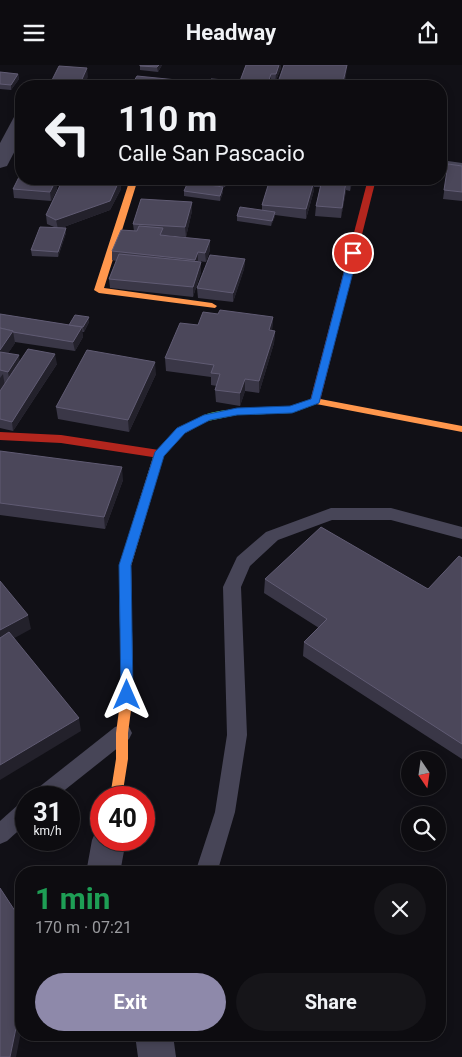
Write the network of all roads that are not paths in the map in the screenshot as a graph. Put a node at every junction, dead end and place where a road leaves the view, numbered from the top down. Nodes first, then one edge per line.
1 (0, 117) edge
2 (15, 119) edge
3 (15, 132) edge
4 (0, 162) edge
5 (447, 167) edge
6 (462, 169) edge
7 (132, 185) edge
8 (370, 185) edge
9 (212, 305) edge
10 (315, 401) junction
11 (462, 429) edge
12 (0, 436) edge
13 (159, 454) junction
14 (462, 533) edge
15 (122, 733) junction
16 (55, 786) edge
17 (118, 786) edge
18 (15, 821) edge
19 (0, 834) edge
20 (107, 851) edge
21 (104, 866) edge
22 (208, 866) edge
23 (155, 1041) edge
24 (158, 1057) edge

1 - 2 street
3 - 4 street
5 - 6 street
7 - 9 street
8 - 10 street
10 - 11 street
10 - 13 street
12 - 13 street
13 - 15 street
14 - 22 lane
15 - 16 lane
15 - 17 street
18 - 19 lane
20 - 21 street
23 - 24 street

